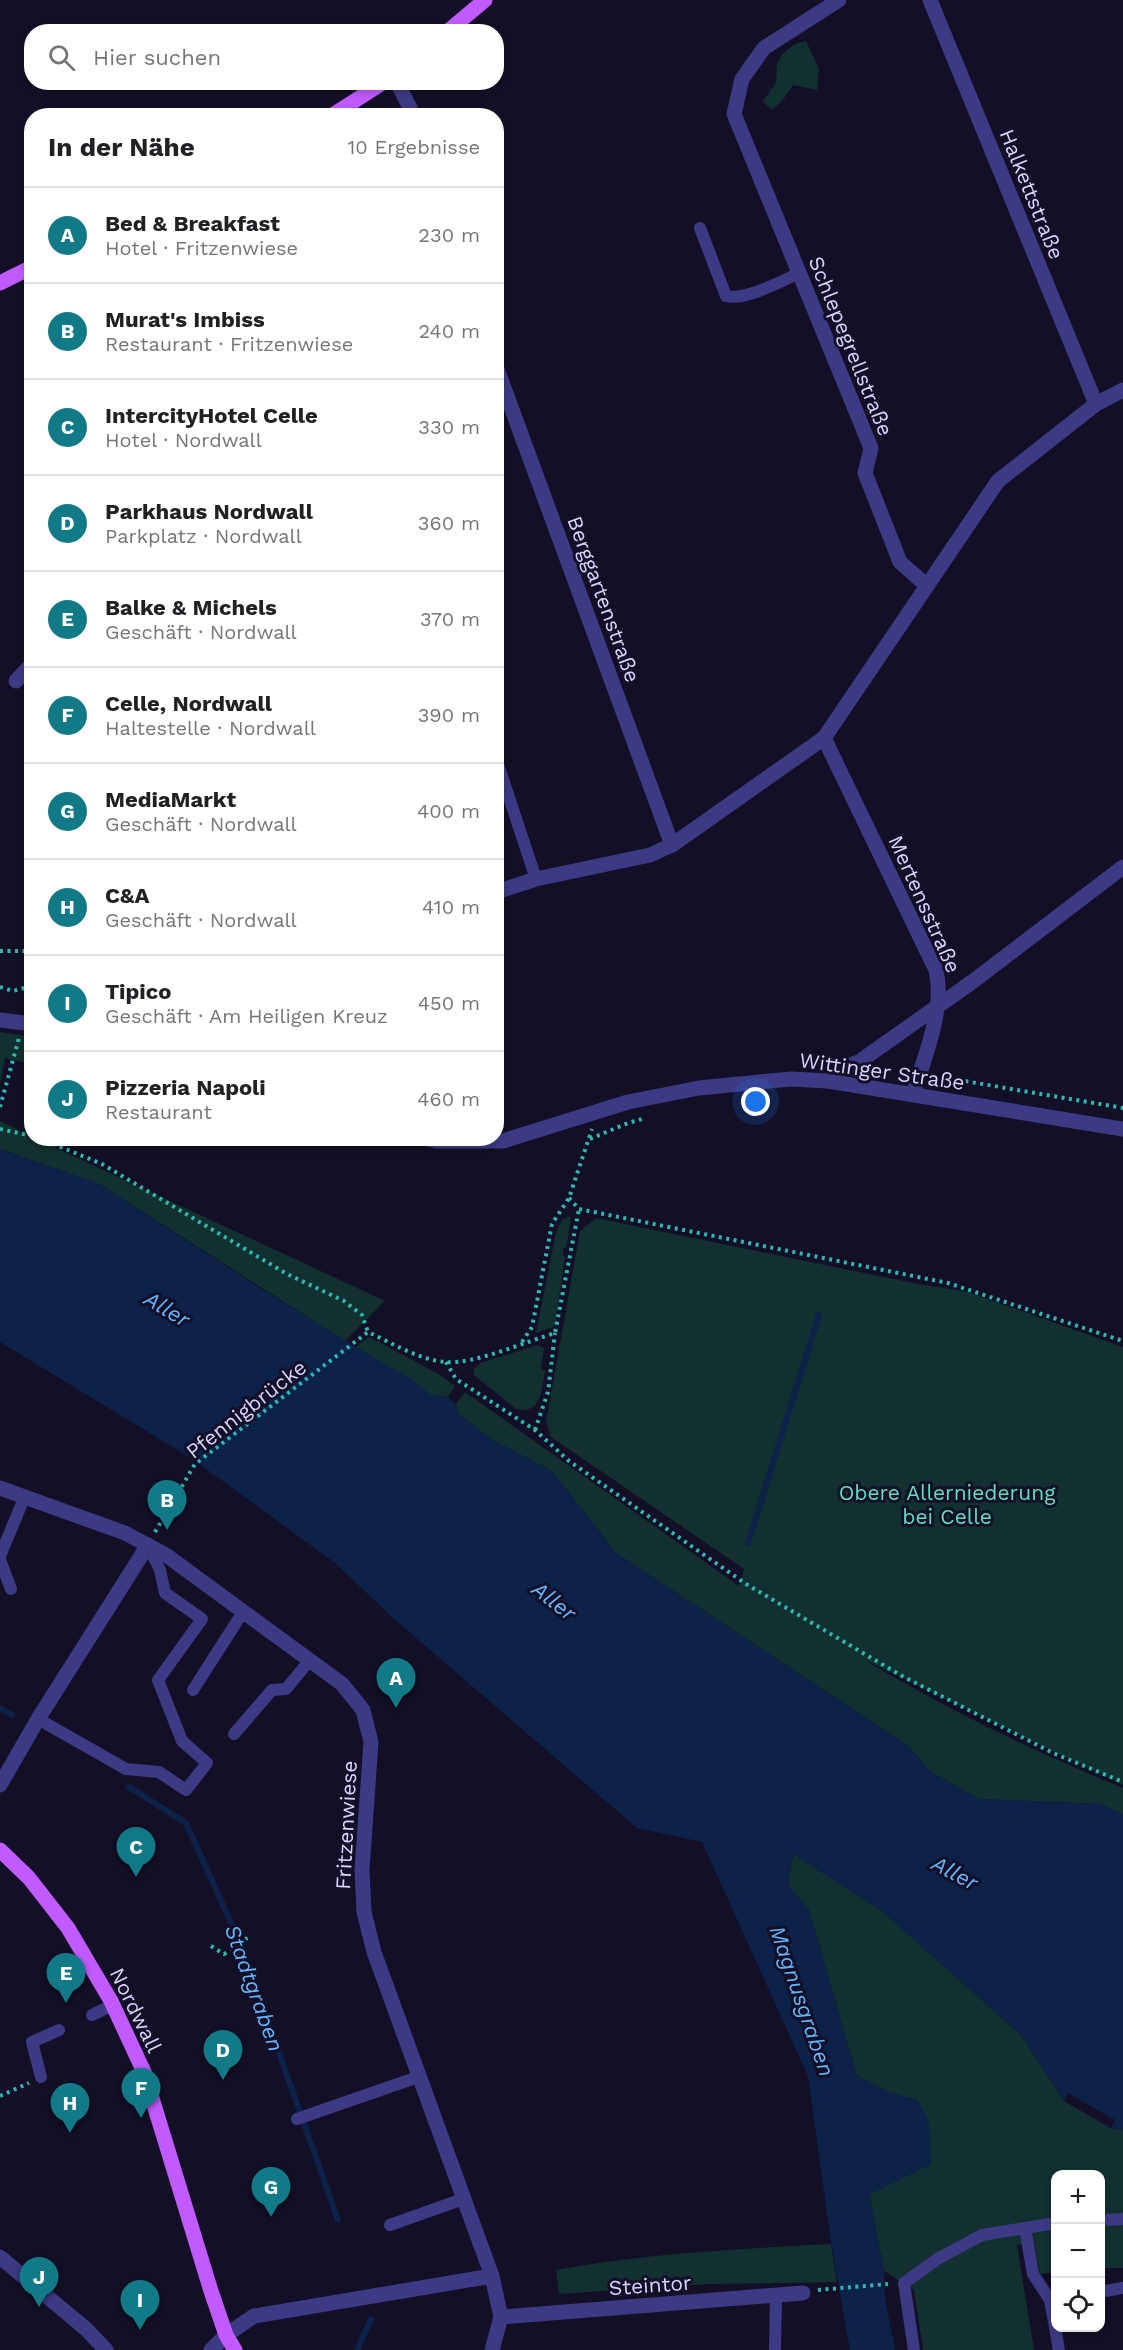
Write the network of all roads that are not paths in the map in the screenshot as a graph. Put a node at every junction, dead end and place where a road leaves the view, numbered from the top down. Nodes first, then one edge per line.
1 (485, 0) edge
2 (839, 0) edge
3 (930, 0) edge
4 (456, 24) edge
5 (372, 90) edge
6 (401, 90) edge
7 (343, 108) edge
8 (410, 108) edge
9 (700, 228) dead end
10 (24, 271) edge
11 (800, 273) junction
12 (0, 284) edge
13 (504, 388) edge
14 (1123, 390) edge
15 (1096, 404) junction
16 (927, 586) junction
17 (24, 672) edge
18 (16, 681) dead end
19 (824, 738) junction
20 (504, 782) edge
21 (672, 845) junction
22 (1123, 867) edge
23 (536, 879) junction
24 (504, 889) edge
25 (939, 1005) junction
26 (0, 1020) edge
27 (24, 1023) edge
28 (863, 1059) joint
29 (837, 1068) dead end
30 (915, 1088) junction
31 (1123, 1129) edge
32 (504, 1141) edge
33 (0, 1488) edge
34 (25, 1496) junction
35 (148, 1545) junction
36 (0, 1556) edge
37 (0, 1560) edge
38 (11, 1589) dead end
39 (243, 1612) junction
40 (310, 1660) junction
41 (193, 1690) dead end
42 (38, 1719) junction
43 (234, 1734) dead end
44 (0, 1785) edge
45 (0, 1850) edge
46 (113, 2005) junction
47 (92, 2015) dead end
48 (59, 2030) dead end
49 (41, 2077) road end
50 (418, 2077) junction
51 (297, 2119) dead end
52 (463, 2199) junction
53 (1123, 2219) edge
54 (1105, 2220) edge
55 (1051, 2224) edge
56 (390, 2225) dead end
57 (1025, 2228) junction
58 (0, 2257) edge
59 (492, 2276) junction
60 (1123, 2288) edge
61 (1105, 2291) edge
62 (803, 2293) dead end
63 (776, 2297) junction
64 (1051, 2297) edge
65 (501, 2317) junction
66 (1057, 2332) edge
67 (226, 2335) junction
68 (106, 2350) edge
69 (211, 2350) edge
70 (235, 2350) edge
71 (492, 2350) edge
72 (775, 2350) edge
73 (914, 2350) edge
74 (1059, 2350) edge

1 - 4 main road
2 - 11 street, Schlepegrellstraße
3 - 15 street, Halkettstraße
5 - 7 main road
6 - 8 street
9 - 11 lane
10 - 12 main road
11 - 16 street, Schlepegrellstraße
13 - 21 street, Berggartenstraße
14 - 15 street
15 - 16 street
16 - 19 street
17 - 18 street
19 - 21 street
19 - 25 street, Mertensstraße
20 - 23 lane
21 - 23 street
22 - 25 street
23 - 24 street
25 - 28 street
25 - 30 street, Mertensstraße
26 - 27 street
28 - 29 lane
30 - 31 street, Wittinger Straße
30 - 32 street, Wittinger Straße
33 - 34 street, Fritzenwiese
34 - 35 street, Fritzenwiese
34 - 36 lane
35 - 39 street, Fritzenwiese
35 - 42 street
35 - 42 lane
37 - 38 lane
39 - 40 street, Fritzenwiese
39 - 41 lane
40 - 43 lane
40 - 50 street, Fritzenwiese
42 - 44 street
45 - 46 main road, Nordwall
46 - 47 lane
46 - 67 main road, Nordwall
48 - 49 lane
50 - 51 lane
50 - 52 street, Fritzenwiese
52 - 56 lane
52 - 59 street, Fritzenwiese
53 - 54 lane
55 - 57 lane
57 - 64 lane
57 - 73 lane
58 - 68 street
59 - 65 street, Fritzenwiese
59 - 67 street
60 - 61 lane
62 - 63 street, Steintor
63 - 65 street, Steintor
63 - 72 lane
65 - 71 street, Fritzenwiese
66 - 74 lane
67 - 69 street
67 - 70 main road, Nordwall

